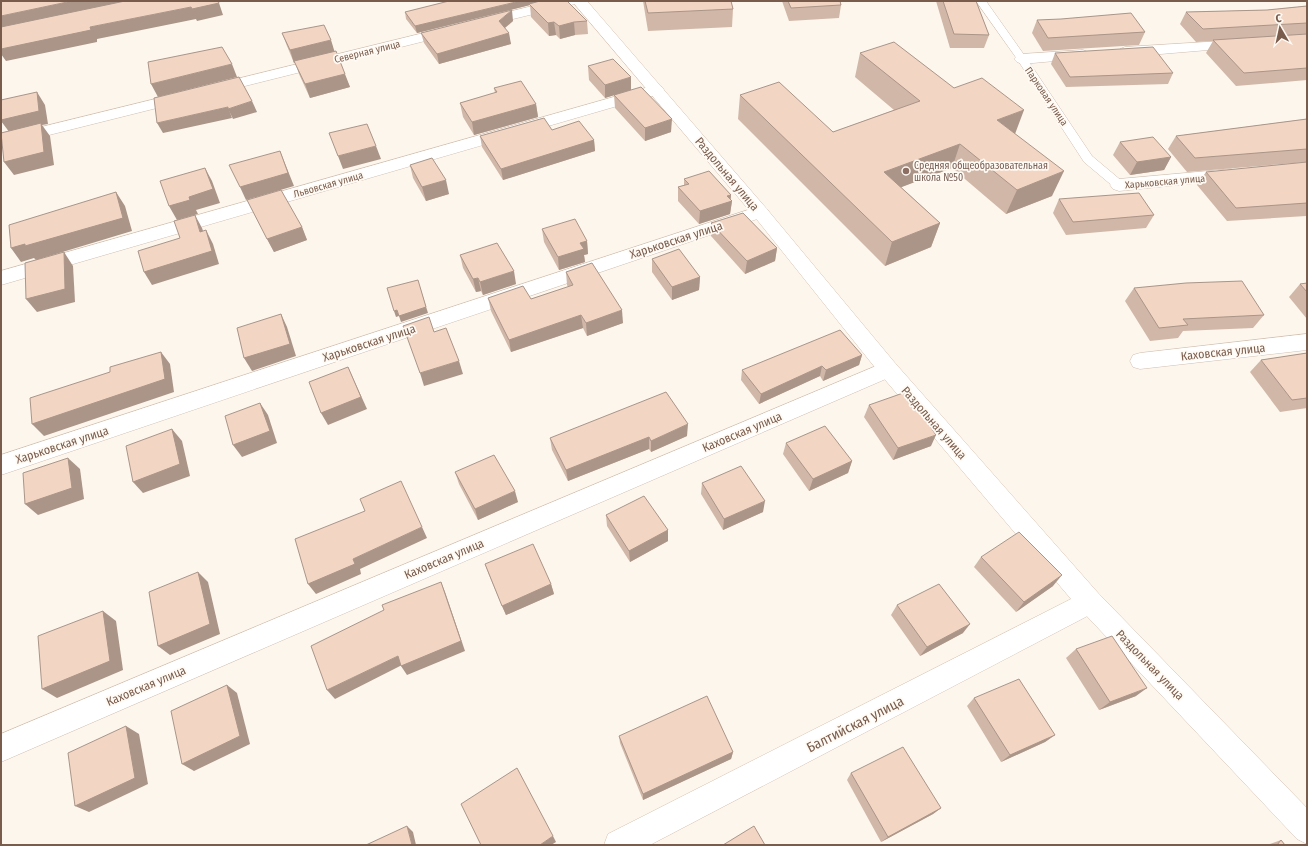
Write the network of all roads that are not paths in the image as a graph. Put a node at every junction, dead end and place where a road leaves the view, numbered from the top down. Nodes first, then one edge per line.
1 (570, 1) edge
2 (579, 1) edge
3 (981, 1) edge
4 (1252, 44) edge
5 (1109, 53) edge
6 (1093, 54) edge
7 (1022, 59) junction
8 (656, 90) junction
9 (1, 142) edge
10 (1244, 174) edge
11 (1119, 185) joint
12 (760, 212) junction
13 (1, 278) edge
14 (1307, 342) edge
15 (1140, 361) dead end
16 (888, 370) junction
17 (1, 465) edge
18 (1090, 602) junction
19 (1, 748) edge
20 (1307, 829) edge
21 (619, 845) edge

1 - 9 street, Северная улица
2 - 8 street, Раздольная улица
3 - 7 lane, Парковая улица
4 - 5 street
6 - 7 street
7 - 11 lane, Парковая улица
8 - 12 street, Раздольная улица
8 - 13 street, Львовская улица
10 - 11 street, Харьковская улица
12 - 16 street, Раздольная улица
12 - 17 street, Харьковская улица
14 - 15 street, Каховская улица
16 - 18 street, Раздольная улица
16 - 19 street, Каховская улица
18 - 20 street, Раздольная улица
18 - 21 street, Балтийская улица

